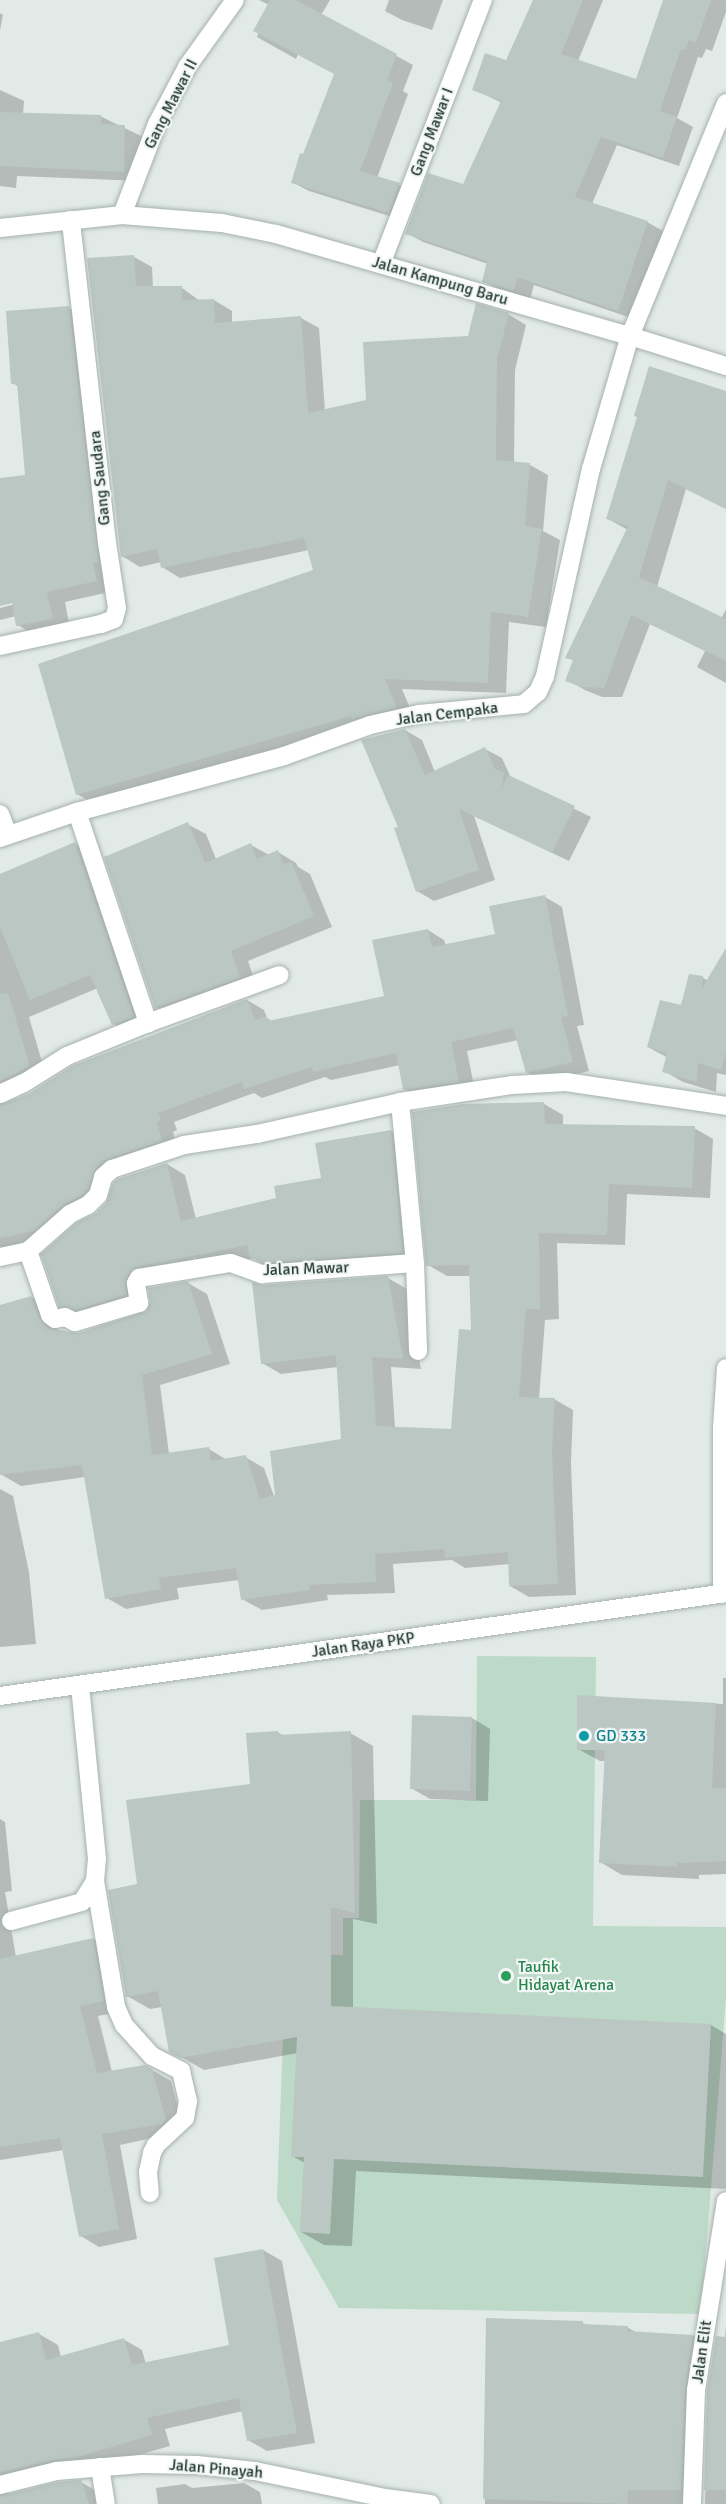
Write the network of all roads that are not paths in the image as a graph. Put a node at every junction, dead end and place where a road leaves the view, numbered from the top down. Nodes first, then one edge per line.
1 (235, 0) edge
2 (483, 0) edge
3 (726, 103) edge
4 (122, 215) junction
5 (71, 220) junction
6 (0, 228) edge
7 (381, 264) junction
8 (630, 336) junction
9 (726, 366) edge
10 (0, 646) edge
11 (76, 812) junction
12 (0, 814) edge
13 (4, 836) edge
14 (280, 975) dead end
15 (148, 1023) junction
16 (0, 1094) edge
17 (400, 1102) junction
18 (726, 1106) edge
19 (28, 1251) junction
20 (0, 1257) edge
21 (415, 1263) junction
22 (418, 1352) dead end
23 (726, 1368) edge
24 (724, 1593) edge
25 (80, 1685) junction
26 (0, 1695) edge
27 (95, 1881) junction
28 (11, 1921) dead end
29 (150, 2193) dead end
30 (726, 2201) edge
31 (722, 2250) edge
32 (100, 2467) junction
33 (0, 2485) edge
34 (106, 2504) edge
35 (432, 2504) edge
36 (692, 2504) edge

1 - 4 street, Gang Mawar II
2 - 7 street, Gang Mawar I
3 - 8 street
4 - 5 street, Jalan Kampung Baru
4 - 7 street, Jalan Kampung Baru
5 - 6 street, Jalan Kampung Baru
5 - 10 street, Gang Saudara
7 - 8 street, Jalan Kampung Baru
8 - 9 street, Jalan Kampung Baru
8 - 11 street, Jalan Cempaka
11 - 13 street, Jalan Cempaka
11 - 15 street
12 - 13 street
14 - 15 street
15 - 16 street
17 - 18 street
17 - 19 street
17 - 21 street
19 - 20 street
19 - 21 street, Jalan Mawar
21 - 22 street
23 - 24 street
24 - 25 street, Jalan Raya PKP
25 - 26 street, Jalan Raya PKP
25 - 27 street
27 - 28 street
27 - 29 street
30 - 31 street, Jalan Elit
31 - 36 street, Jalan Elit
32 - 33 street, Jalan Pinayah
32 - 34 street
32 - 35 street, Jalan Pinayah

